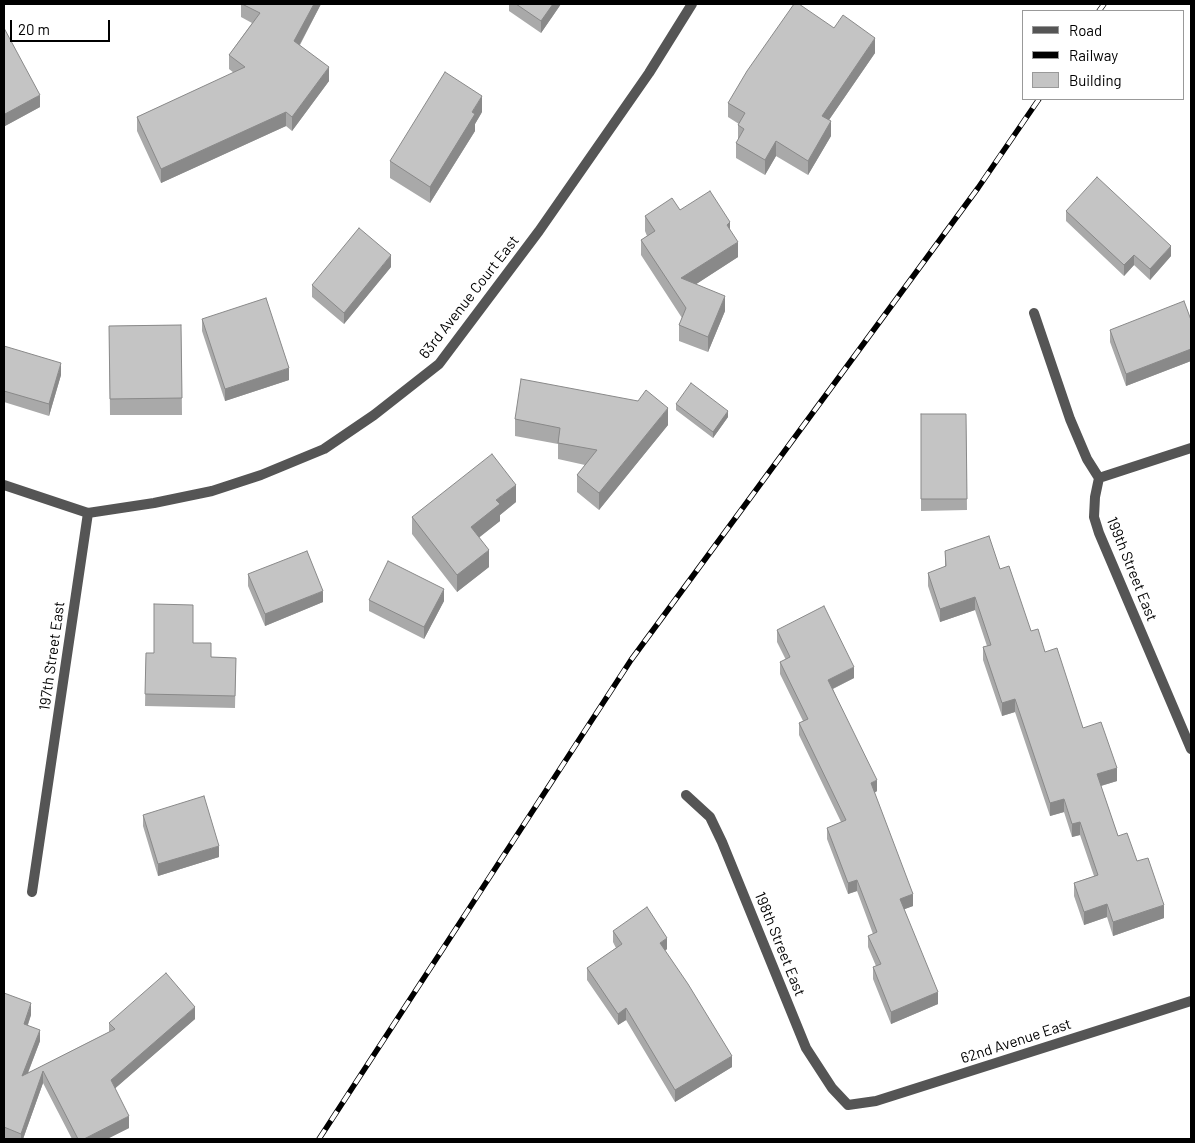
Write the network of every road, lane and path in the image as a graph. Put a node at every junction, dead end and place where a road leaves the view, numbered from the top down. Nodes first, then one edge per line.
1 (692, 4) edge
2 (1034, 313) dead end
3 (1191, 448) edge
4 (1099, 478) junction
5 (4, 484) edge
6 (88, 513) junction
7 (1191, 749) edge
8 (686, 794) dead end
9 (32, 892) dead end
10 (1191, 1001) edge
11 (848, 1105) joint

1 - 6 street, 63rd Avenue Court East
2 - 4 street
3 - 4 street
4 - 7 street, 199th Street East
5 - 6 street
6 - 9 street, 197th Street East
8 - 11 street, 198th Street East
10 - 11 street, 62nd Avenue East

